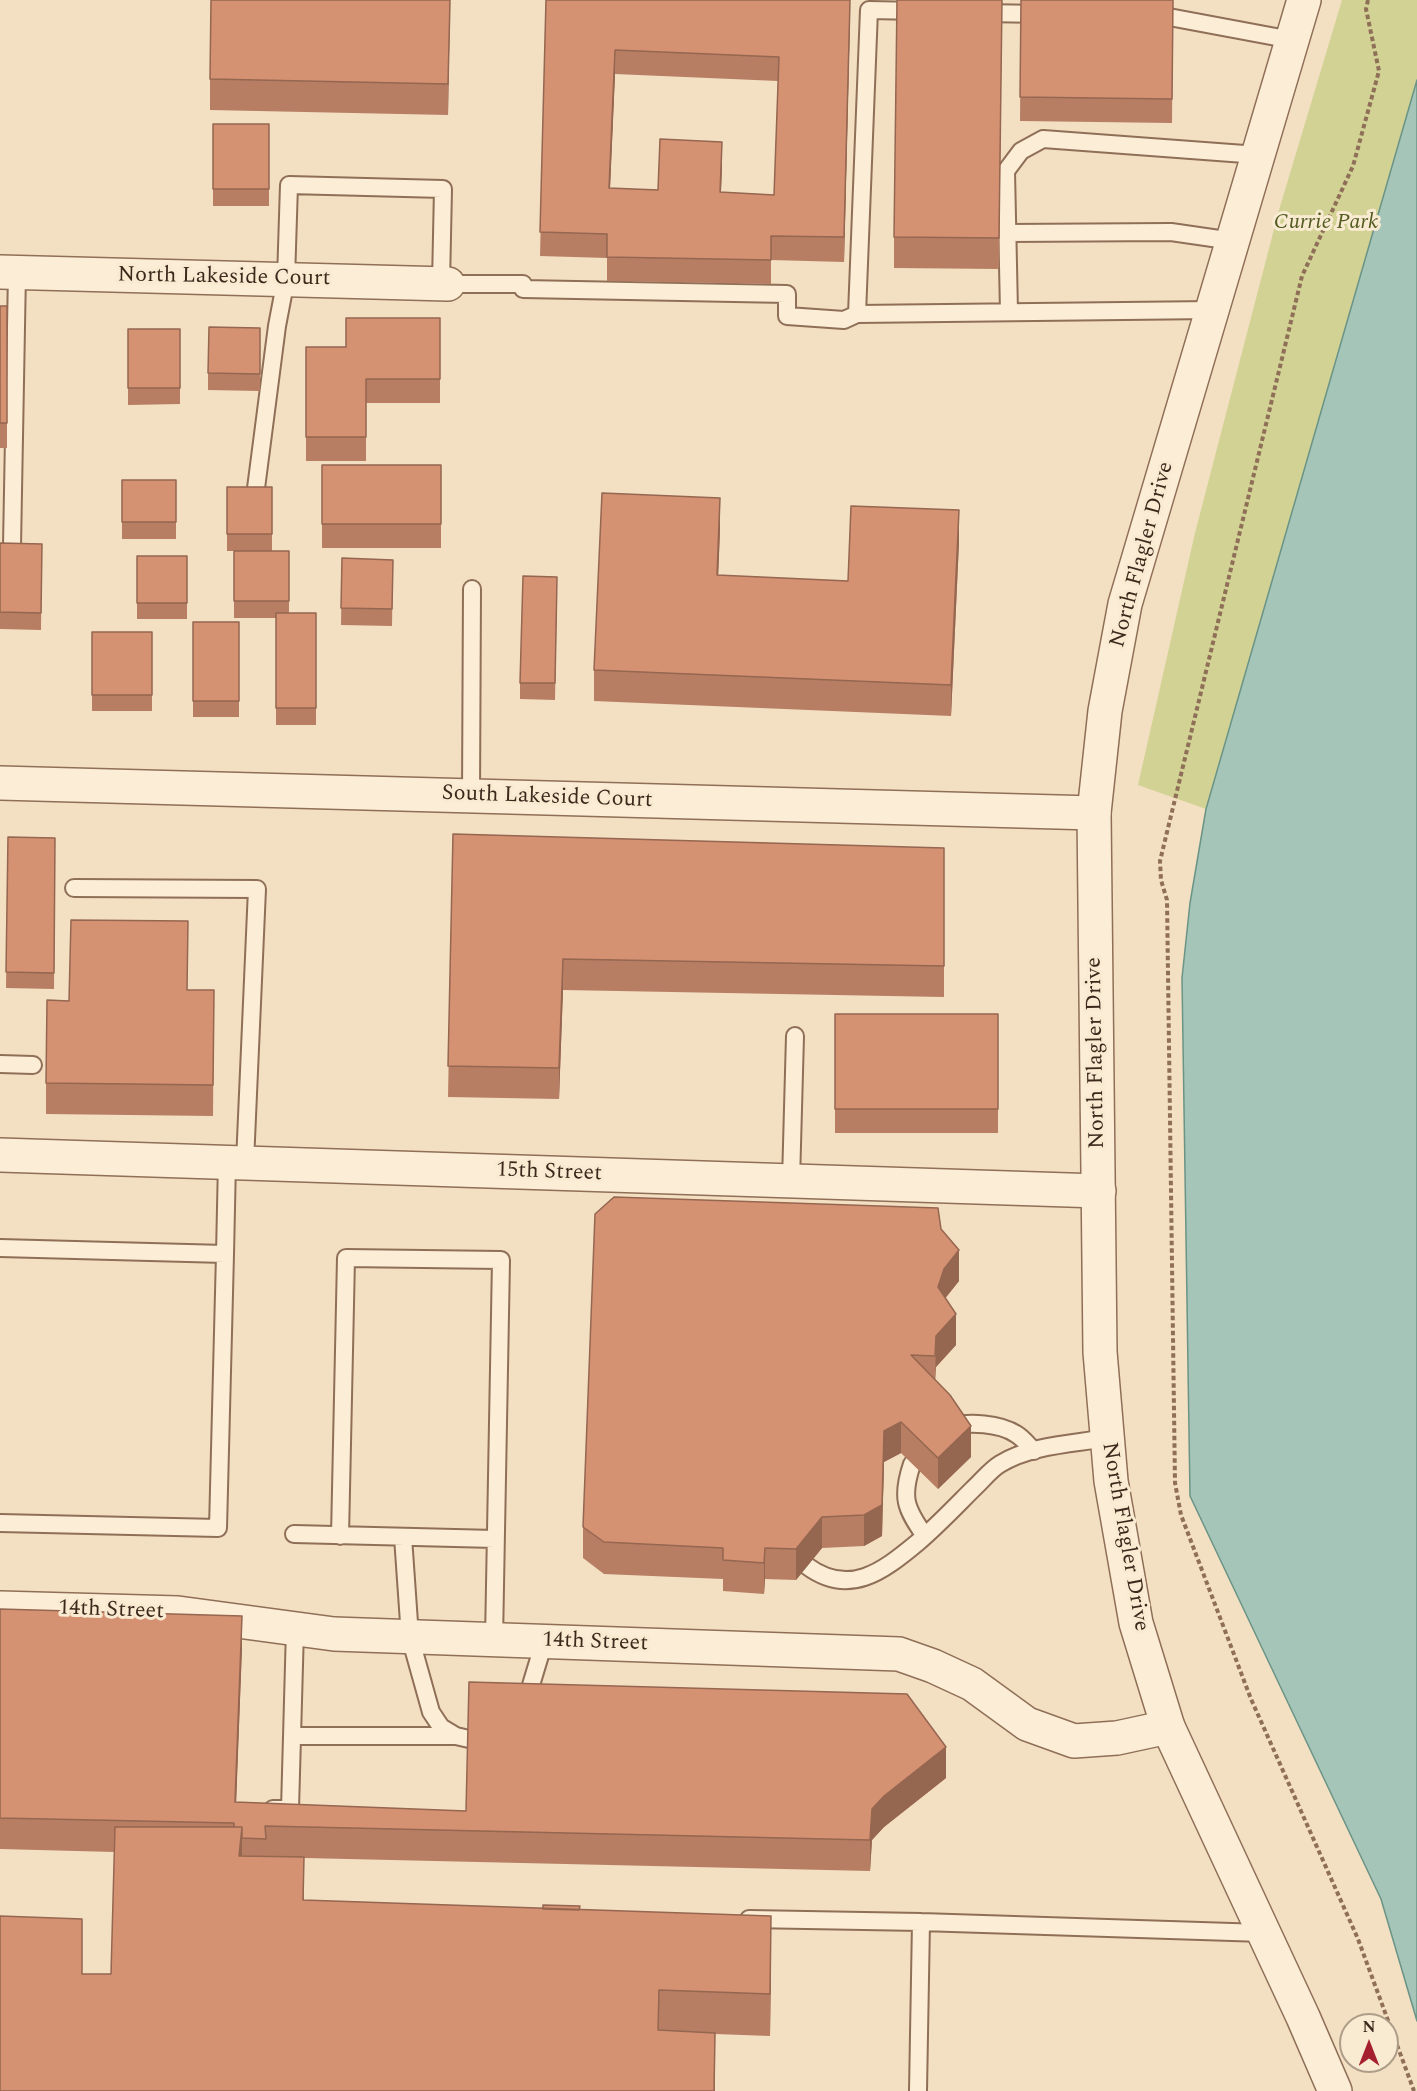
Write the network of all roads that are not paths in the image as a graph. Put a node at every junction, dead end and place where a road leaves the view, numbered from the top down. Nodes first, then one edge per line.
1 (1304, 0) edge
2 (938, 12) edge
3 (961, 12) edge
4 (1054, 14) edge
5 (1135, 16) edge
6 (1292, 40) junction
7 (1258, 155) junction
8 (1008, 233) junction
9 (1233, 241) junction
10 (8, 272) edge
11 (286, 279) junction
12 (445, 283) junction
13 (1212, 309) junction
14 (1009, 312) junction
15 (857, 314) junction
16 (255, 496) edge
17 (12, 546) edge
18 (472, 589) dead end
19 (0, 783) edge
20 (471, 796) junction
21 (1094, 813) junction
22 (74, 888) dead end
23 (795, 1036) dead end
24 (0, 1064) edge
25 (33, 1065) dead end
26 (0, 1155) edge
27 (236, 1162) junction
28 (791, 1181) junction
29 (1099, 1191) junction
30 (0, 1248) edge
31 (225, 1254) junction
32 (950, 1426) edge
33 (1107, 1438) junction
34 (1034, 1451) junction
35 (912, 1464) edge
36 (0, 1523) edge
37 (294, 1534) dead end
38 (340, 1536) junction
39 (925, 1536) junction
40 (403, 1537) junction
41 (495, 1539) junction
42 (807, 1566) edge
43 (0, 1608) edge
44 (295, 1629) junction
45 (410, 1636) junction
46 (494, 1640) junction
47 (544, 1642) junction
48 (521, 1714) edge
49 (1168, 1727) junction
50 (292, 1736) junction
51 (258, 1809) edge
52 (732, 1919) edge
53 (921, 1922) junction
54 (1263, 1933) junction
55 (918, 2091) edge
56 (1335, 2091) edge

1 - 6 street, North Flagler Drive
2 - 15 lane
3 - 4 lane
5 - 6 lane
6 - 7 street, North Flagler Drive
7 - 8 lane
7 - 9 street, North Flagler Drive
8 - 9 lane
8 - 14 lane
9 - 13 street, North Flagler Drive
10 - 11 street, North Lakeside Court
10 - 17 lane
11 - 12 street, North Lakeside Court
11 - 12 lane
11 - 16 lane
12 - 15 lane
13 - 14 lane
13 - 21 street, North Flagler Drive
14 - 15 lane
18 - 20 lane
19 - 20 street, South Lakeside Court
20 - 21 street, South Lakeside Court
21 - 29 street, North Flagler Drive
22 - 27 lane
23 - 28 lane
24 - 25 lane
26 - 27 street, 15th Street
27 - 28 street, 15th Street
27 - 31 lane
28 - 29 street, 15th Street
29 - 33 street, North Flagler Drive
30 - 31 lane
31 - 36 lane
32 - 34 lane
33 - 34 lane
33 - 49 street, North Flagler Drive
34 - 39 lane
35 - 39 lane
37 - 38 lane
38 - 40 lane
38 - 41 lane
39 - 42 lane
40 - 41 lane
40 - 45 lane
41 - 46 lane
43 - 44 street, 14th Street
44 - 45 street, 14th Street
44 - 50 lane
45 - 46 street, 14th Street
45 - 50 lane
46 - 47 street, 14th Street
47 - 48 lane
47 - 49 street, 14th Street
49 - 54 street, North Flagler Drive
50 - 51 lane
52 - 53 lane
53 - 54 lane
53 - 55 lane
54 - 56 street, North Flagler Drive

